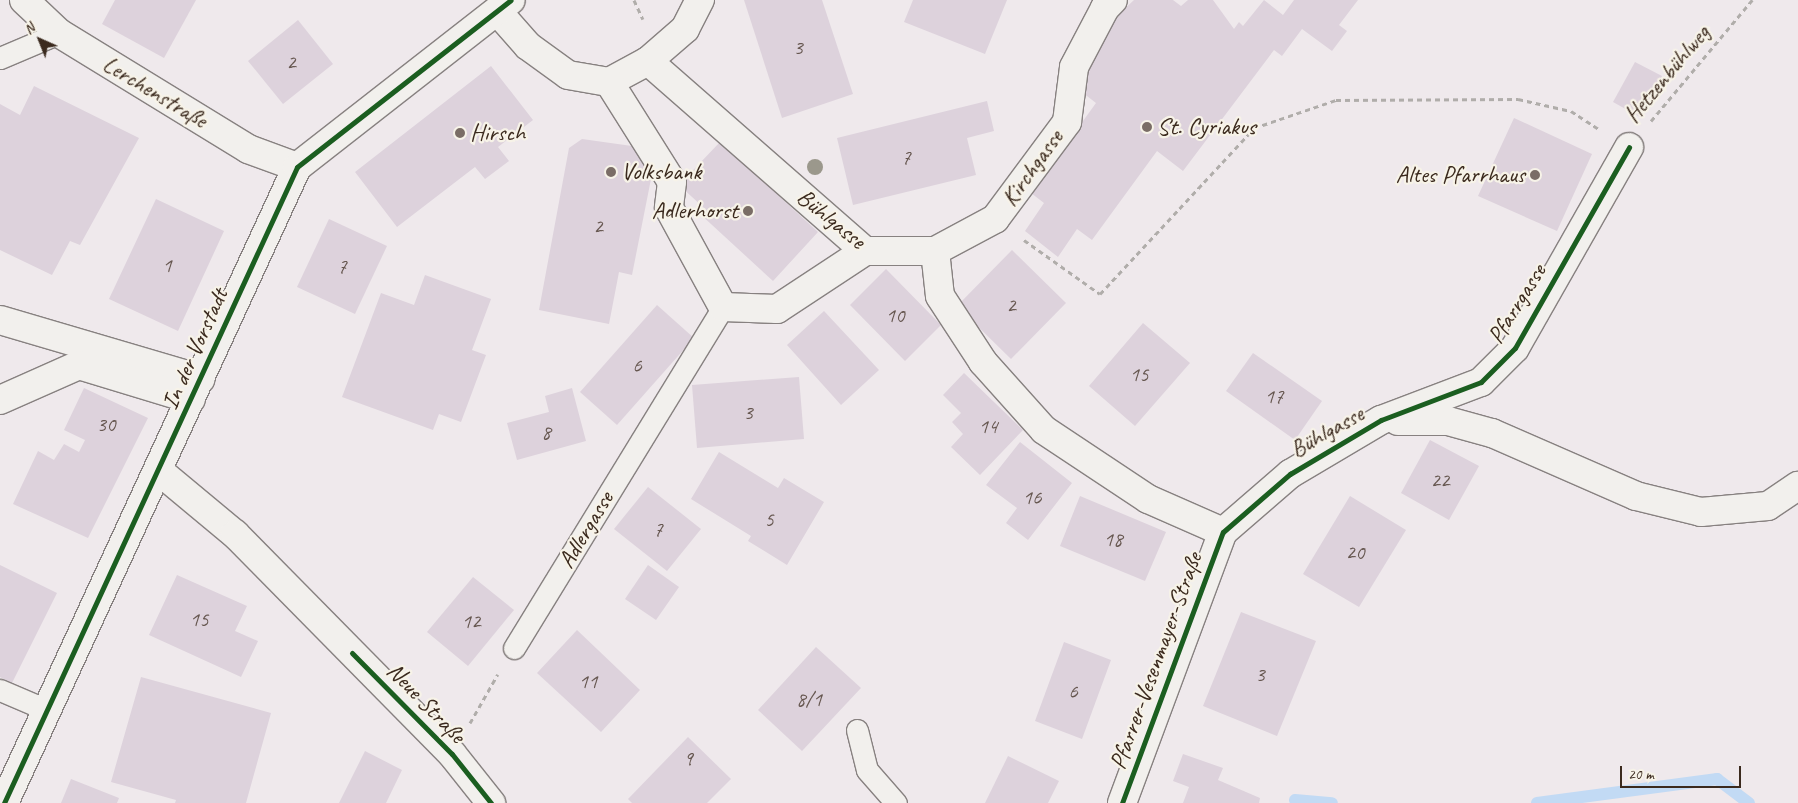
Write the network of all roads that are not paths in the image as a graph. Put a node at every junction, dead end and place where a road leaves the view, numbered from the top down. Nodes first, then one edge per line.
1 (24, 0) edge
2 (700, 0) edge
3 (1106, 3) edge
4 (504, 6) edge
5 (59, 33) junction
6 (0, 58) edge
7 (648, 61) junction
8 (609, 82) junction
9 (1629, 147) road end
10 (297, 167) junction
11 (865, 251) junction
12 (935, 251) junction
13 (723, 307) junction
14 (0, 320) edge
15 (195, 389) junction
16 (0, 400) edge
17 (1381, 420) junction
18 (159, 471) junction
19 (1798, 486) edge
20 (1223, 532) junction
21 (514, 648) road end
22 (0, 690) edge
23 (47, 710) junction
24 (857, 730) dead end
25 (4, 803) edge
26 (491, 803) edge
27 (896, 803) edge
28 (1122, 803) edge

1 - 5 street, Lerchenstraße
2 - 7 street
3 - 12 street, Kirchgasse
4 - 8 street
4 - 10 street, In der Vorstadt
5 - 6 lane
5 - 10 street, Lerchenstraße
7 - 8 street
7 - 11 street, Bühlgasse
8 - 13 street
9 - 17 street, Pfarrgasse
10 - 15 street, In der Vorstadt
11 - 12 street, Bühlgasse
11 - 13 street
12 - 20 street
13 - 21 lane, Adlergasse
14 - 15 street, In der Vorstadt
15 - 16 street, In der Vorstadt
15 - 18 street, In der Vorstadt
17 - 19 street, Bühlgasse
17 - 20 street, Bühlgasse
18 - 23 street, In der Vorstadt
18 - 26 street, Neue Straße
20 - 28 street, Pfarrer-Vesenmayer-Straße
22 - 23 lane
23 - 25 street, In der Vorstadt
24 - 27 lane

